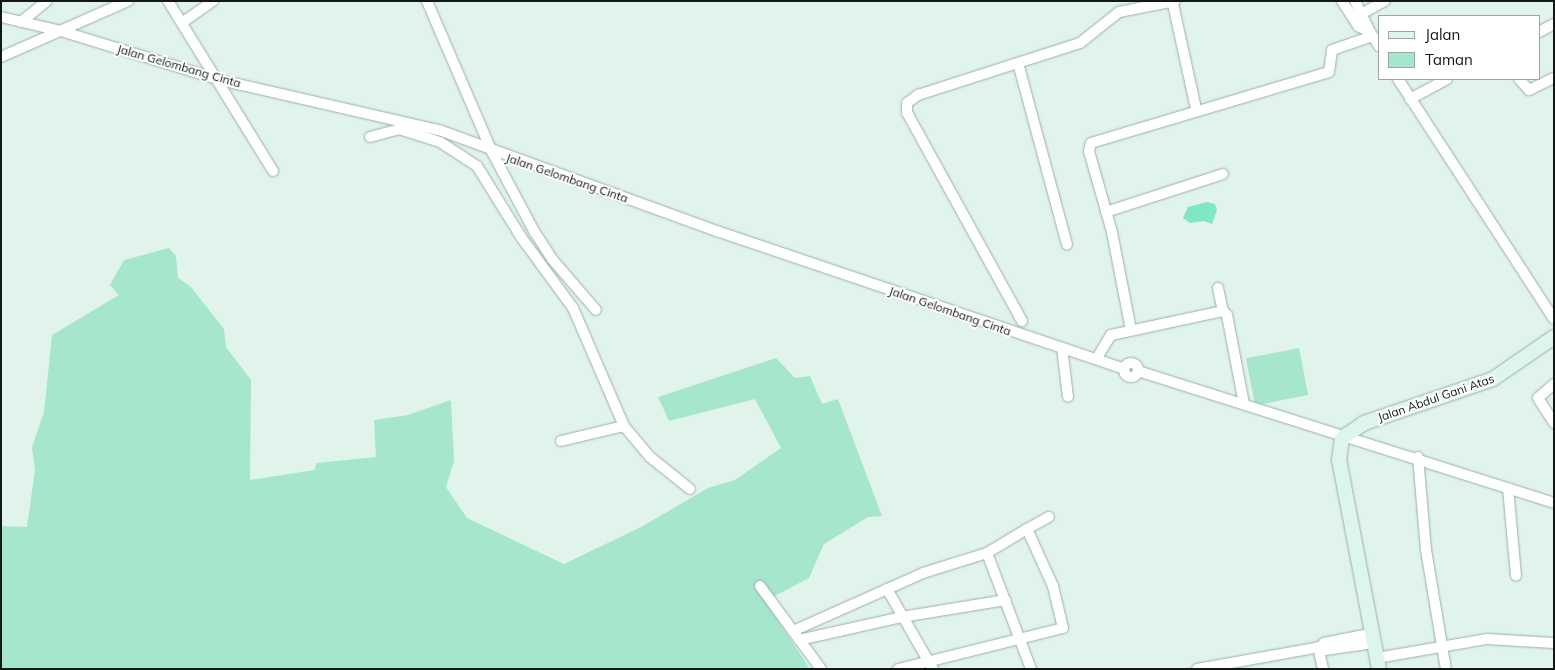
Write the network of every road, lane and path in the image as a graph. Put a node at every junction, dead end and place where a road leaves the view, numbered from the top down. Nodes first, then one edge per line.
1 (47, 1) edge
2 (128, 1) edge
3 (168, 1) edge
4 (213, 1) edge
5 (428, 1) edge
6 (1342, 1) edge
7 (1356, 1) edge
8 (1385, 1) edge
9 (1174, 3) edge
10 (1363, 13) junction
11 (1, 17) edge
12 (21, 22) junction
13 (183, 22) junction
14 (1554, 24) edge
15 (60, 31) junction
16 (1540, 31) edge
17 (1371, 34) junction
18 (1378, 44) edge
19 (1, 56) edge
20 (1018, 63) junction
21 (1554, 78) edge
22 (220, 80) junction
23 (1399, 80) edge
24 (1445, 80) edge
25 (1520, 80) edge
26 (1410, 99) junction
27 (1196, 108) junction
28 (370, 137) dead end
29 (492, 152) junction
30 (273, 171) dead end
31 (1223, 174) dead end
32 (1106, 212) junction
33 (1067, 245) dead end
34 (1218, 288) dead end
35 (596, 310) dead end
36 (1223, 311) junction
37 (1554, 319) edge
38 (1022, 321) dead end
39 (1130, 330) junction
40 (1554, 337) edge
41 (1062, 348) junction
42 (1097, 358) junction
43 (1554, 384) edge
44 (1068, 397) dead end
45 (1244, 404) junction
46 (1554, 423) edge
47 (624, 426) junction
48 (1342, 438) junction
49 (561, 441) dead end
50 (1418, 456) junction
51 (1508, 488) junction
52 (690, 489) dead end
53 (1554, 502) edge
54 (1049, 517) dead end
55 (1027, 529) junction
56 (986, 553) junction
57 (1516, 576) dead end
58 (760, 586) dead end
59 (887, 589) junction
60 (1006, 600) junction
61 (902, 617) junction
62 (793, 631) junction
63 (1374, 638) junction
64 (799, 640) junction
65 (1022, 640) junction
66 (1554, 643) edge
67 (1444, 646) junction
68 (1319, 647) junction
69 (1378, 663) edge
70 (931, 665) edge
71 (821, 669) edge
72 (898, 669) edge
73 (1031, 669) edge
74 (1197, 669) edge
75 (1323, 669) edge
76 (1446, 669) edge

1 - 12 street
2 - 15 street
3 - 13 street
4 - 13 street
5 - 29 street
6 - 17 street
7 - 10 street
8 - 10 street
9 - 20 street
9 - 27 street
10 - 17 street
11 - 12 street, Jalan Gelombang Cinta
12 - 15 street, Jalan Gelombang Cinta
13 - 22 street
14 - 16 street
15 - 19 street
15 - 22 street, Jalan Gelombang Cinta
17 - 18 street
17 - 27 street
20 - 33 street
20 - 38 street
21 - 25 street
22 - 29 street, Jalan Gelombang Cinta
22 - 30 street
23 - 26 street
24 - 26 street
26 - 37 street
27 - 32 street
28 - 47 street
29 - 35 street
29 - 41 street, Jalan Gelombang Cinta
31 - 32 street
32 - 39 street
34 - 36 street
36 - 39 street
36 - 45 street
39 - 42 street
40 - 48 street, Jalan Abdul Gani Atas
41 - 42 street, Jalan Gelombang Cinta
41 - 44 street
42 - 45 street, Jalan Gelombang Cinta
43 - 46 street
45 - 48 street
47 - 49 street
47 - 52 street
48 - 50 street
48 - 63 street
50 - 51 street
50 - 67 street
51 - 53 street
51 - 57 street
54 - 55 street
55 - 56 street
55 - 65 street
56 - 59 street
56 - 60 street
58 - 62 street
59 - 61 street
59 - 62 street
60 - 61 street
60 - 65 street
61 - 64 street
61 - 70 street
62 - 64 street
63 - 68 street
63 - 69 street
64 - 71 street
65 - 70 street
65 - 73 street
66 - 67 street
67 - 69 street
67 - 76 street
68 - 74 street
68 - 75 street
70 - 72 street

